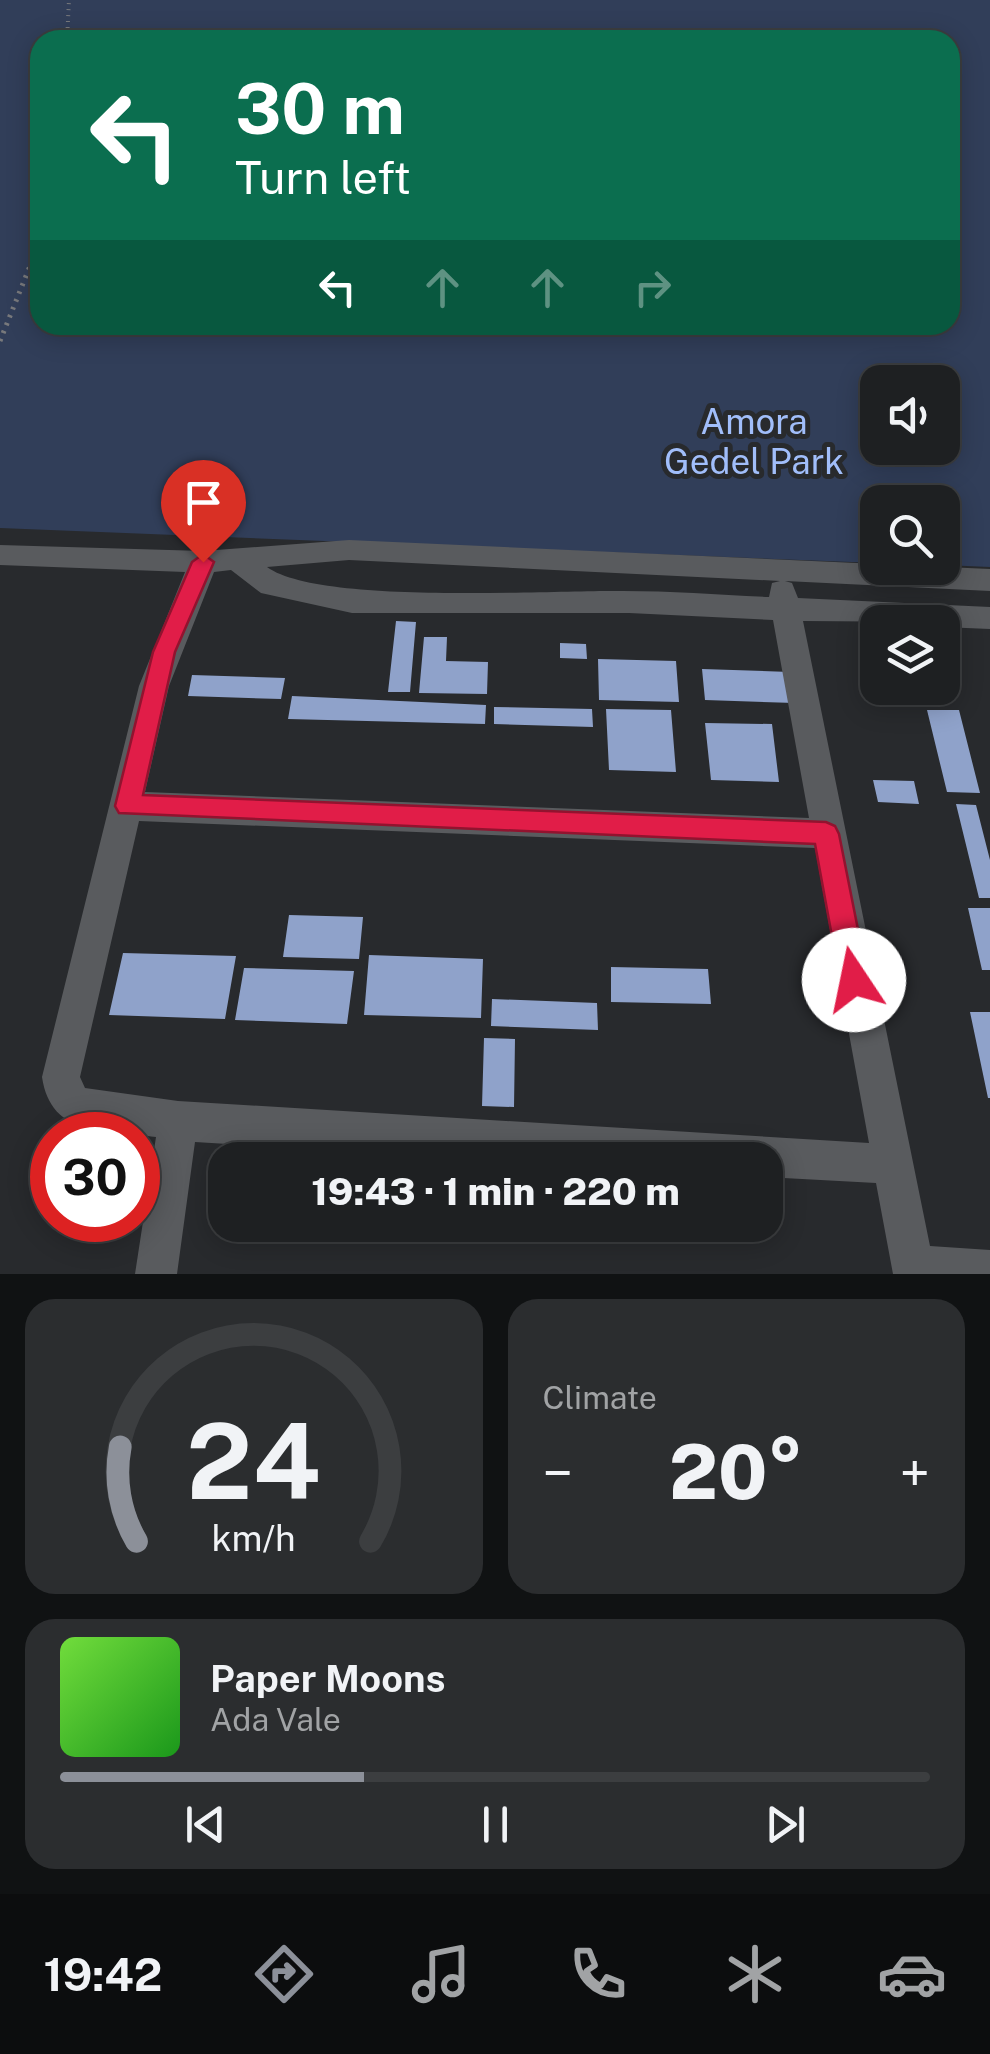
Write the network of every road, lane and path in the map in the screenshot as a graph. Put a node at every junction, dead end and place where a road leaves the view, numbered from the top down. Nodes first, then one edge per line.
1 (69, 0) edge
2 (68, 30) edge
3 (30, 266) edge
4 (0, 340) edge
5 (0, 555) edge
6 (239, 561) junction
7 (203, 562) junction
8 (778, 568) junction
9 (990, 580) edge
10 (785, 610) junction
11 (990, 618) edge
12 (128, 806) junction
13 (826, 834) junction
14 (178, 1120) junction
15 (890, 1164) junction
16 (913, 1270) edge
17 (990, 1271) edge
18 (156, 1274) edge

1 - 2 path
3 - 4 path
5 - 7 street
6 - 7 street
6 - 8 street
6 - 10 street
7 - 12 street
8 - 9 street
8 - 10 street
10 - 11 street
10 - 13 street
12 - 13 street
12 - 14 street
13 - 15 street
14 - 15 street
14 - 18 street
15 - 16 street
16 - 17 street

